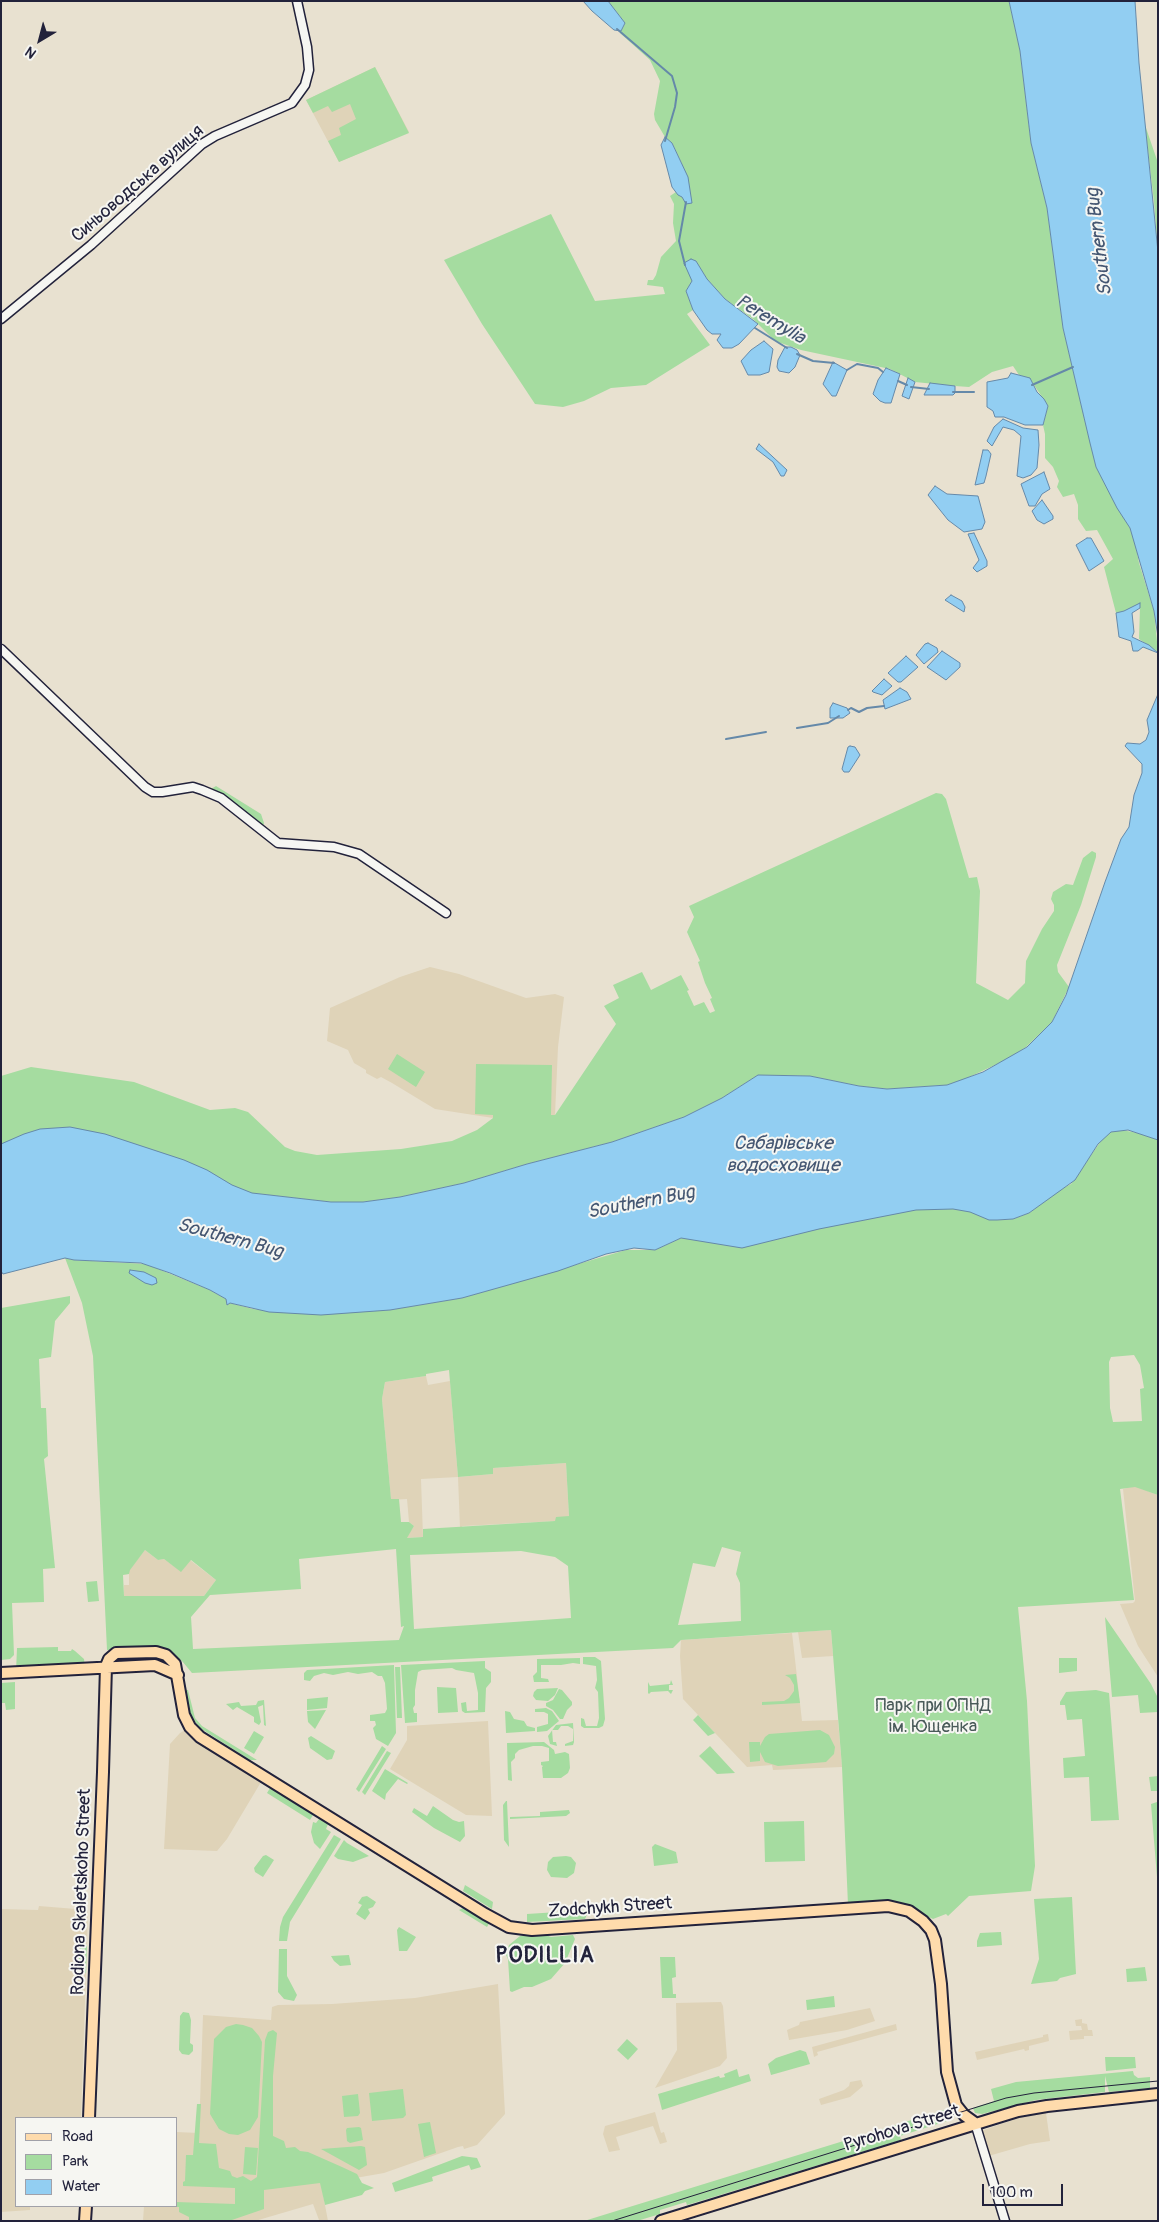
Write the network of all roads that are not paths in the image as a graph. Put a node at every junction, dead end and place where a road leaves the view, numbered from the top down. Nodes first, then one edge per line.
1 (297, 1) edge
2 (1, 319) edge
3 (1, 649) edge
4 (446, 913) dead end
5 (106, 1666) junction
6 (1, 1672) edge
7 (1158, 2094) edge
8 (89, 2117) edge
9 (975, 2123) junction
10 (86, 2207) edge
11 (85, 2221) edge
12 (661, 2221) edge
13 (1005, 2221) edge

1 - 2 street, Синьоводська вулиця
3 - 4 street
5 - 6 main road, Zodchykh Street
5 - 8 main road, Rodiona Skaletskoho Street
5 - 9 main road, Zodchykh Street
7 - 9 main road, Pyrohova Street
9 - 12 main road, Pyrohova Street
9 - 13 street
10 - 11 main road

